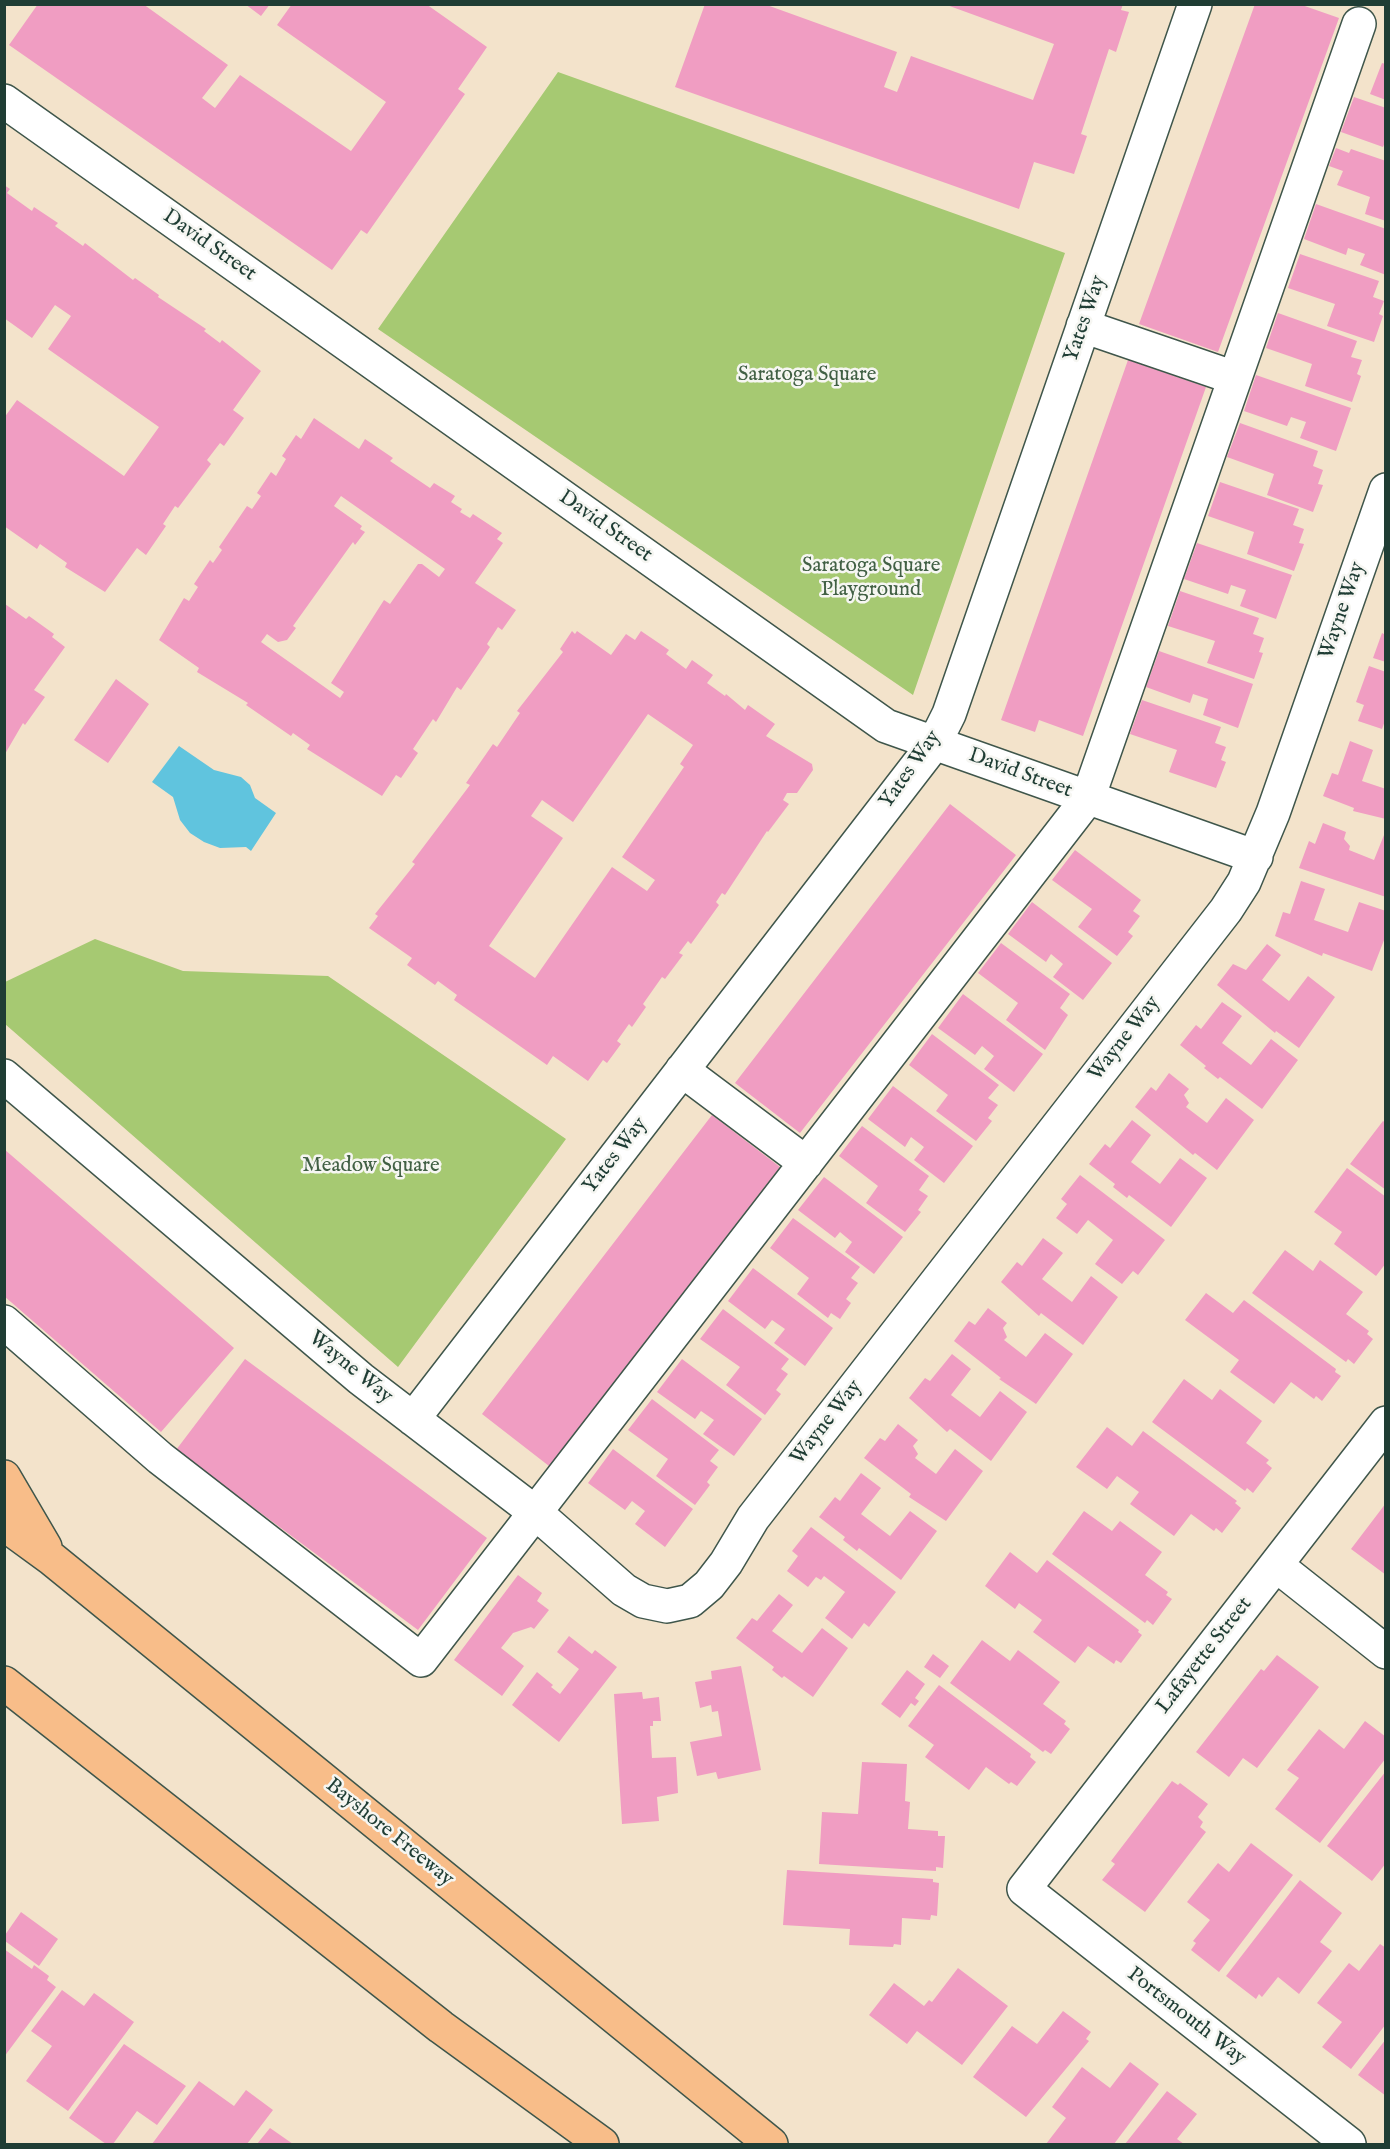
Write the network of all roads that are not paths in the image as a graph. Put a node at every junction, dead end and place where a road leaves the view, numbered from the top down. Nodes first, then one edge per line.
1 (1195, 4) edge
2 (1359, 24) dead end
3 (4, 100) edge
4 (1083, 326) junction
5 (1235, 378) junction
6 (1386, 490) edge
7 (934, 744) junction
8 (1088, 798) junction
9 (1256, 857) junction
10 (682, 1070) junction
11 (4, 1077) edge
12 (806, 1163) junction
13 (4, 1322) edge
14 (413, 1419) junction
15 (1386, 1423) edge
16 (4, 1477) edge
17 (536, 1513) junction
18 (4, 1524) edge
19 (52, 1559) junction
20 (1276, 1565) junction
21 (1386, 1652) edge
22 (4, 1683) edge
23 (1024, 1889) joint
24 (602, 2145) edge
25 (771, 2145) edge
26 (1349, 2145) edge

1 - 4 street, Yates Way
2 - 5 street
3 - 7 street, David Street
4 - 5 street
4 - 7 street, Yates Way
5 - 8 street
6 - 9 street, Wayne Way
7 - 8 street, David Street
7 - 10 street, Yates Way
8 - 9 street, David Street
8 - 12 street
9 - 17 street, Wayne Way
10 - 12 street
10 - 14 street, Yates Way
11 - 14 street, Wayne Way
12 - 17 street
13 - 17 street
14 - 17 street, Wayne Way
15 - 20 street, Lafayette Street
16 - 19 highway
18 - 19 highway, Bayshore Freeway
19 - 25 highway, Bayshore Freeway
20 - 21 street
20 - 23 street, Lafayette Street
22 - 24 highway
23 - 26 street, Portsmouth Way

